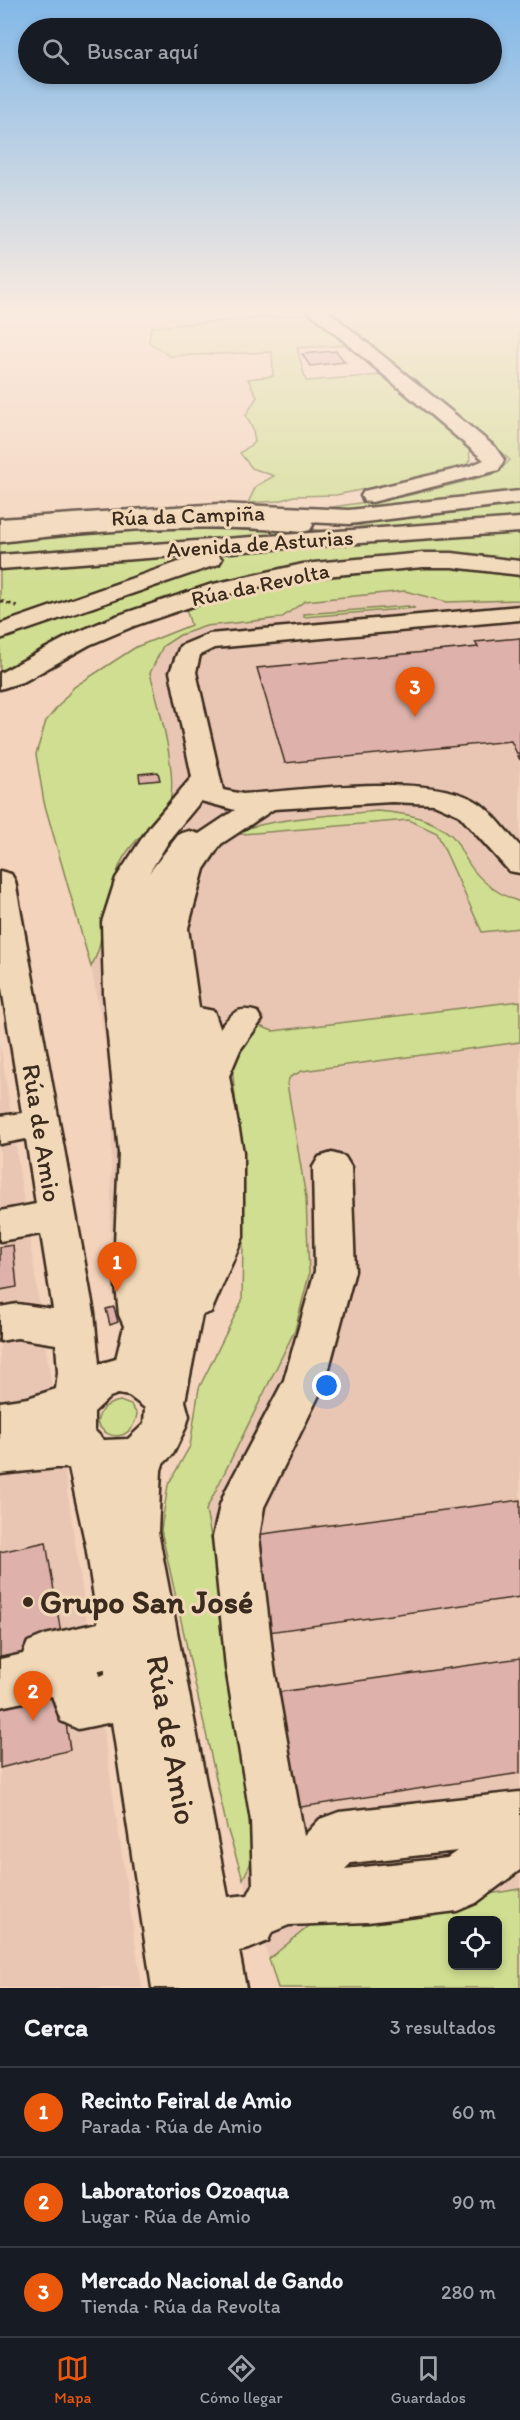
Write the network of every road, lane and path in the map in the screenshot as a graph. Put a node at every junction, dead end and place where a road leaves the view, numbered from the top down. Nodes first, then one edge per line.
1 (427, 401) edge
2 (520, 498) edge
3 (288, 514) junction
4 (520, 525) edge
5 (0, 526) edge
6 (393, 534) junction
7 (0, 535) edge
8 (296, 541) junction
9 (0, 562) edge
10 (520, 568) edge
11 (520, 613) edge
12 (0, 632) edge
13 (4, 681) edge
14 (206, 778) junction
15 (250, 801) junction
16 (520, 864) edge
17 (0, 881) edge
18 (4, 931) edge
19 (202, 1019) dead end
20 (245, 1020) dead end
21 (14, 1045) edge
22 (213, 1074) junction
23 (42, 1123) junction
24 (0, 1130) edge
25 (332, 1167) dead end
26 (56, 1216) junction
27 (0, 1226) edge
28 (6, 1320) edge
29 (75, 1322) junction
30 (141, 1338) junction
31 (176, 1352) junction
32 (138, 1385) junction
33 (76, 1402) junction
34 (0, 1421) edge
35 (84, 1450) junction
36 (144, 1453) junction
37 (0, 1454) edge
38 (109, 1546) junction
39 (125, 1641) junction
40 (0, 1670) edge
41 (0, 1683) edge
42 (133, 1694) junction
43 (520, 1818) edge
44 (520, 1838) edge
45 (221, 1952) edge

1 - 3 street
2 - 3 street, Rúa da Campiña
3 - 5 street, Rúa da Campiña
4 - 6 street, Avenida de Asturias
6 - 7 street
6 - 8 street, Avenida de Asturias
8 - 9 street, Avenida de Asturias
8 - 12 street
10 - 13 street, Rúa da Revolta
11 - 14 street
14 - 15 street
14 - 30 street
15 - 16 street
15 - 30 street
15 - 31 street
17 - 18 street, Rúa de Amio
18 - 21 street, Rúa de Amio
19 - 22 street
20 - 22 street
21 - 23 street, Rúa de Amio
22 - 31 street
23 - 24 street
23 - 26 street, Rúa de Amio
25 - 45 street
26 - 27 street
26 - 29 street, Rúa de Amio
28 - 29 street
29 - 32 street, Rúa de Amio
29 - 33 street, Rúa de Amio
30 - 32 street
31 - 32 street
32 - 33 street
32 - 36 street
33 - 34 street
33 - 35 street
35 - 36 street
35 - 37 street
35 - 38 street, Rúa de Amio
36 - 45 street, Rúa de Amio
38 - 39 street, Rúa de Amio
38 - 45 street, Rúa de Amio
39 - 40 street
39 - 42 street, Rúa de Amio
41 - 42 street
42 - 45 street, Rúa de Amio
43 - 45 street
44 - 45 street

